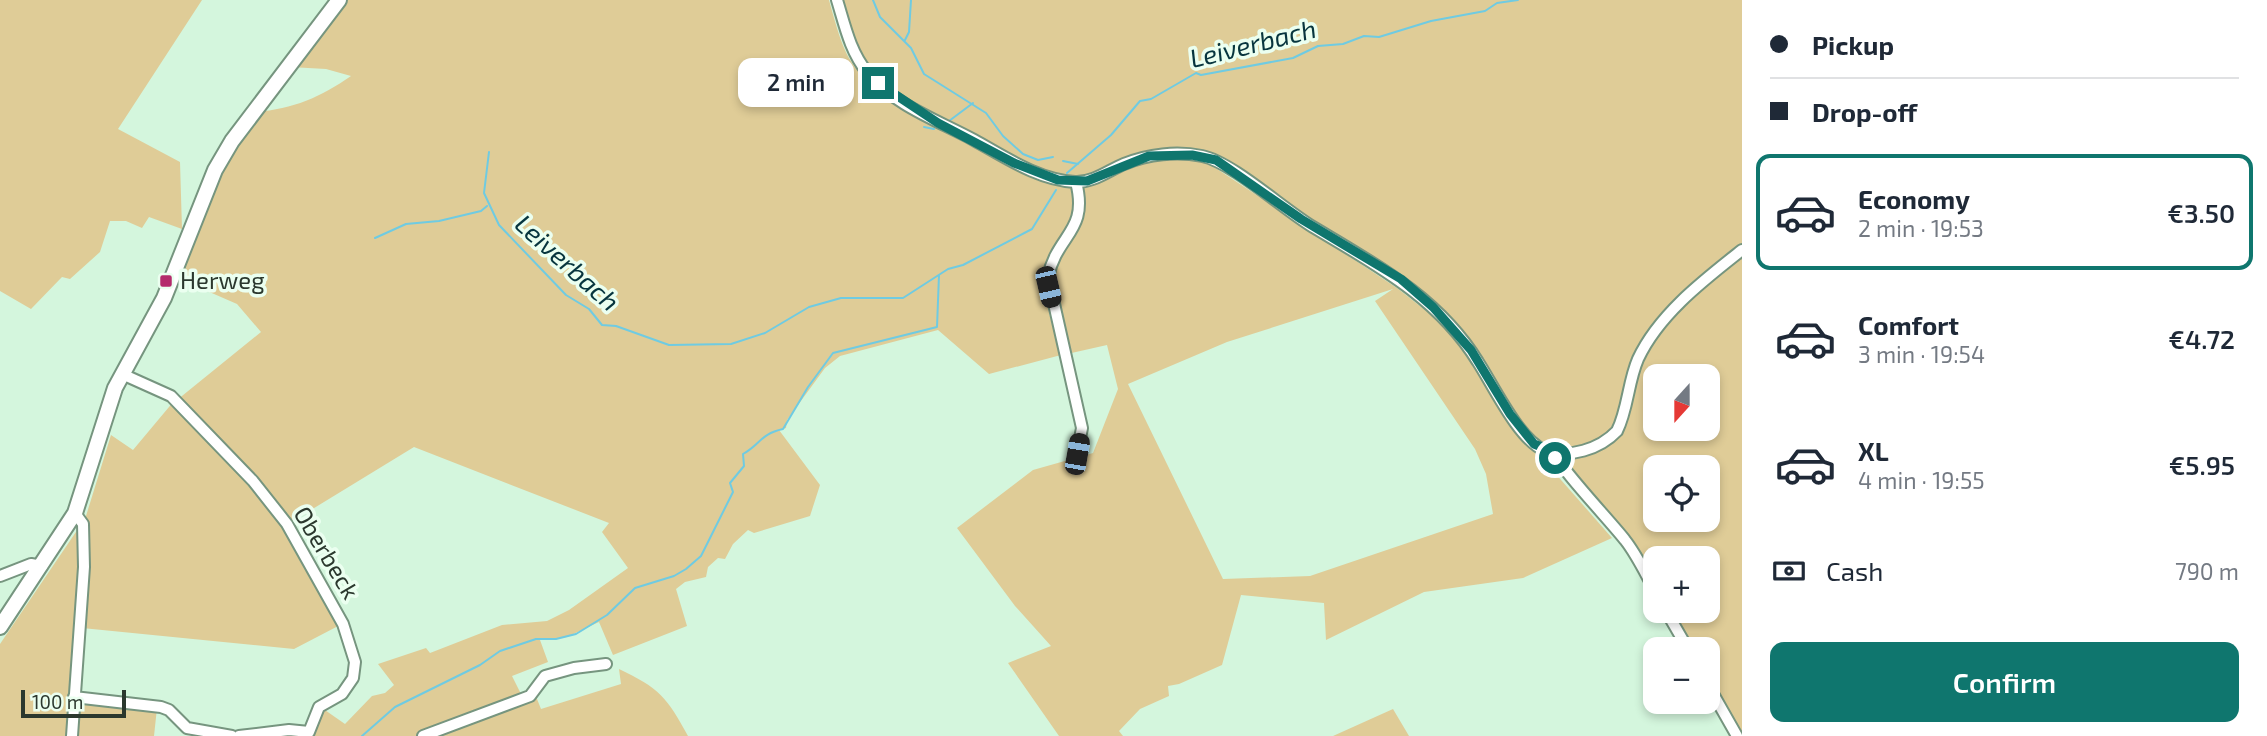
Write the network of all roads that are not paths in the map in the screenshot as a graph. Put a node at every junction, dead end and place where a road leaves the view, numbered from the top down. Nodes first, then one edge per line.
1 (339, 0) edge
2 (837, 0) edge
3 (1076, 182) junction
4 (1742, 250) edge
5 (122, 374) junction
6 (1554, 452) junction
7 (1077, 454) dead end
8 (75, 513) junction
9 (42, 566) junction
10 (1643, 569) edge
11 (0, 576) edge
12 (0, 627) edge
13 (606, 664) dead end
14 (75, 696) junction
15 (1720, 706) edge
16 (310, 734) edge
17 (72, 736) edge
18 (232, 736) edge
19 (239, 736) edge
20 (423, 736) edge
21 (1737, 736) edge

1 - 5 main road
2 - 3 street
3 - 6 street
3 - 7 street
4 - 6 street
5 - 8 main road
5 - 16 street, Oberbeck
6 - 10 street
8 - 9 main road
8 - 14 street
9 - 11 street
9 - 12 main road
13 - 20 street
14 - 17 street
14 - 18 street
15 - 21 street
16 - 19 street, Oberbeck

